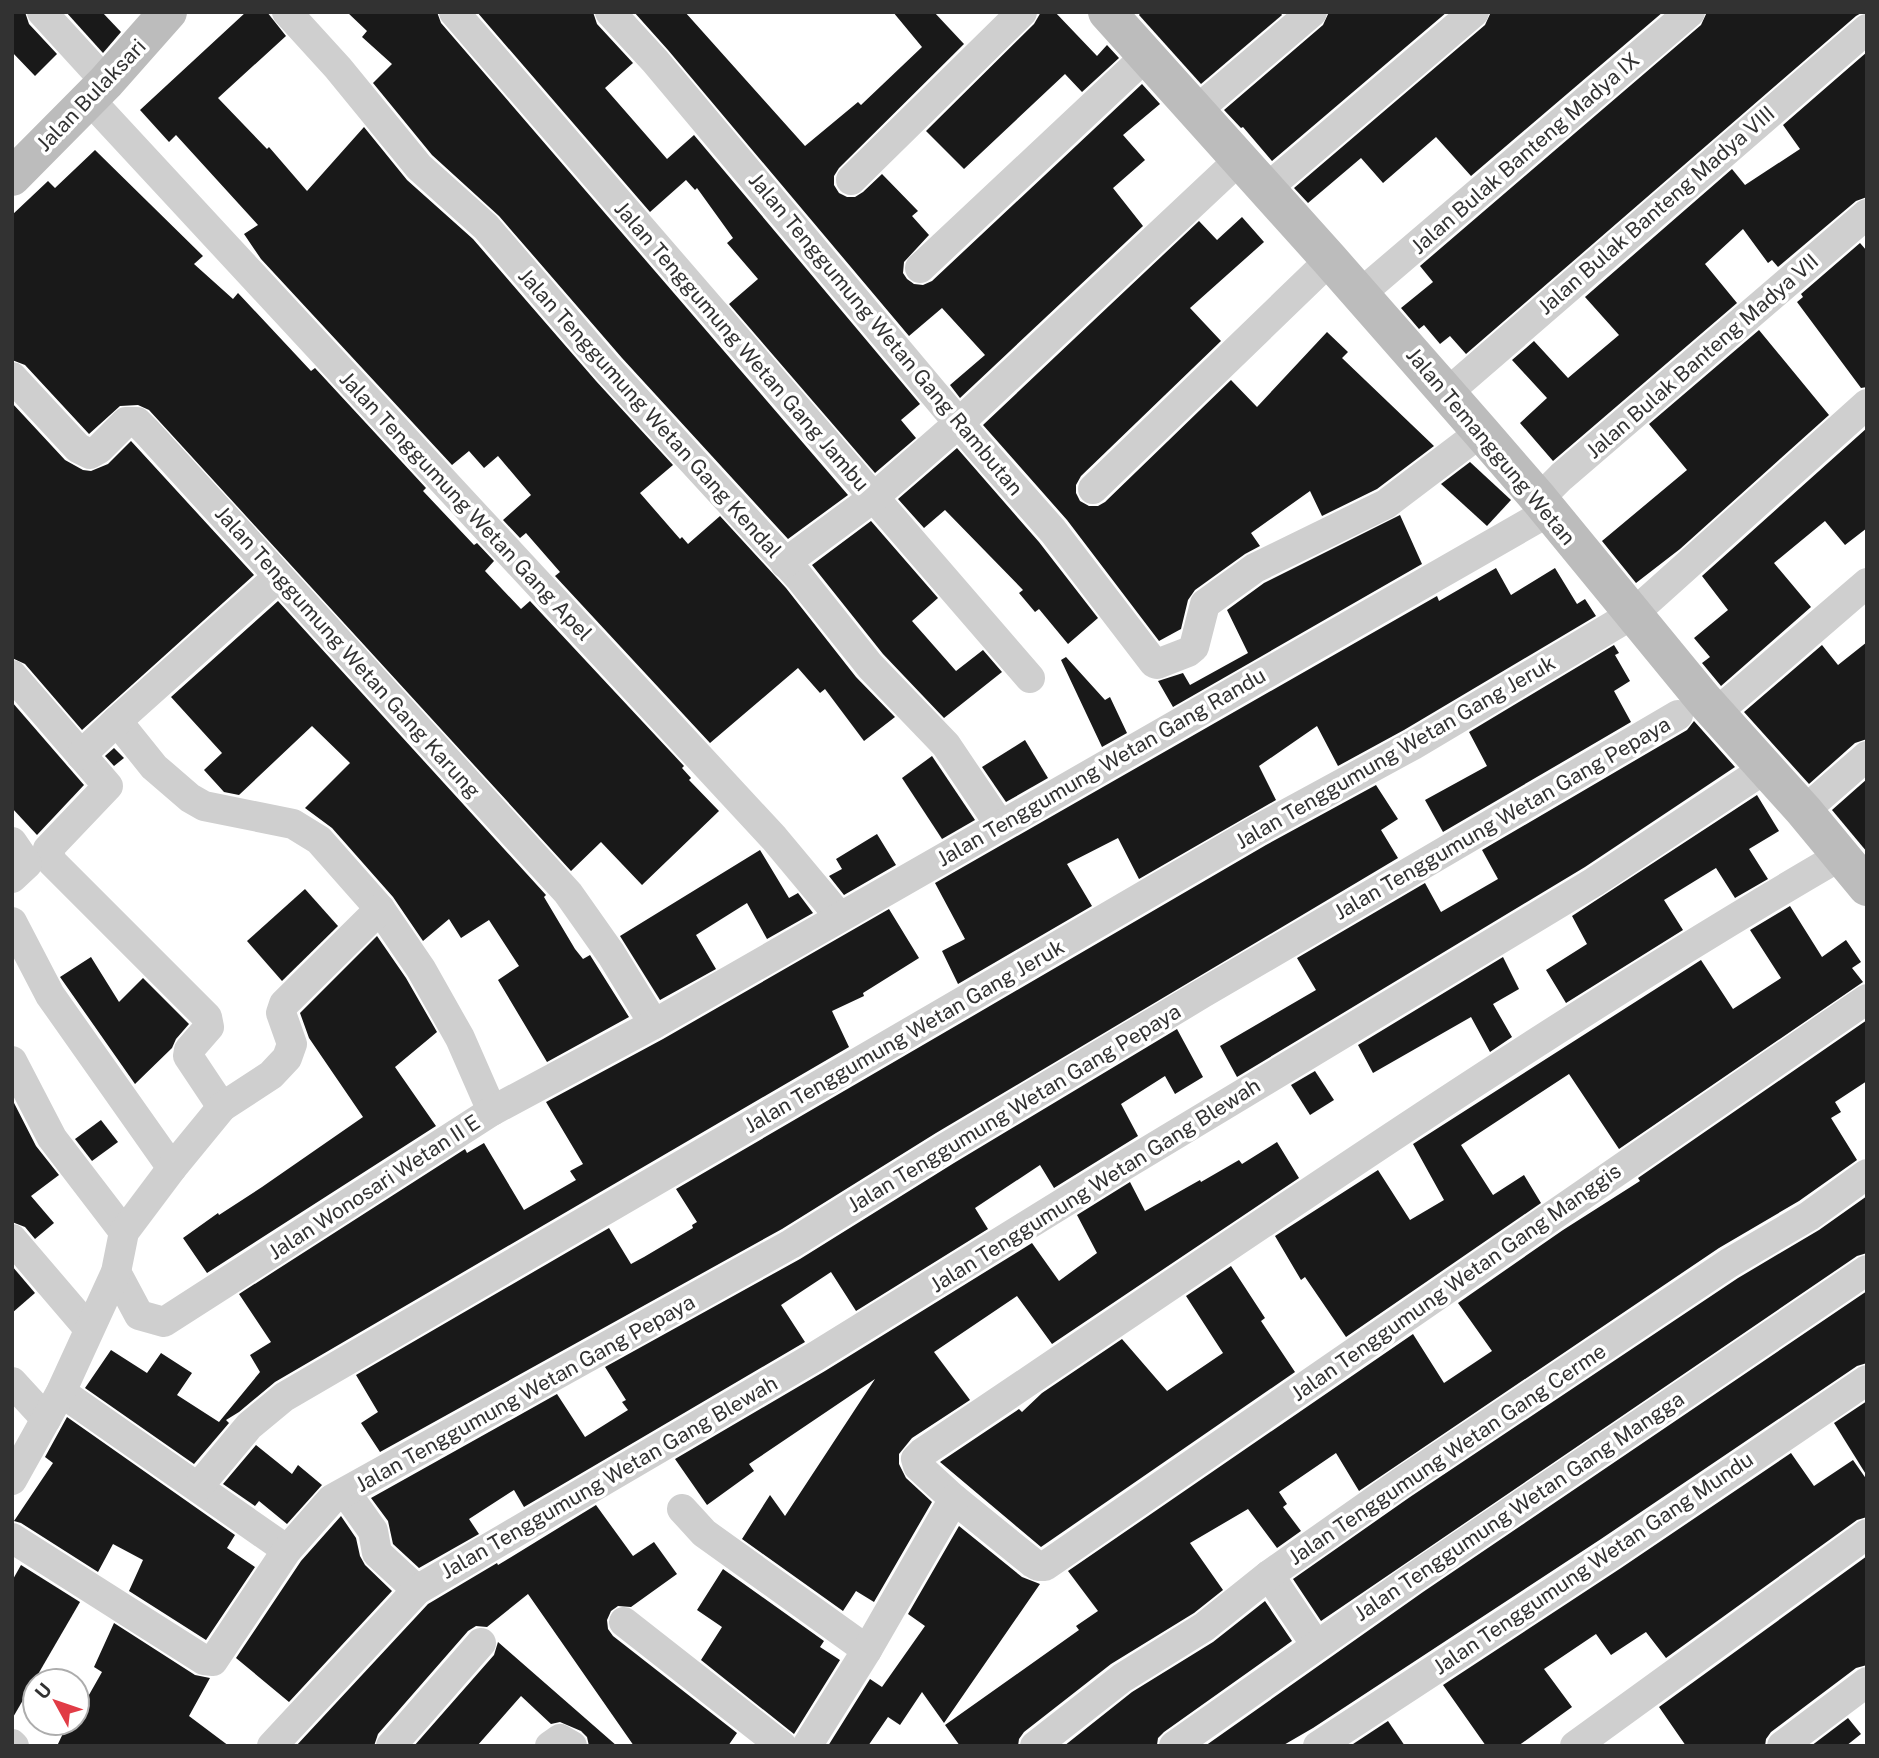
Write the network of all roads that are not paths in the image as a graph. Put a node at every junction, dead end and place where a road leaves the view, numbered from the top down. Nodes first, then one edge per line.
1 (43, 12) edge
2 (168, 12) edge
3 (287, 12) edge
4 (454, 12) edge
5 (610, 12) edge
6 (1022, 12) edge
7 (1107, 12) edge
8 (1312, 12) edge
9 (1474, 12) edge
10 (1690, 12) edge
11 (1867, 29) edge
12 (1146, 56) junction
13 (98, 90) junction
14 (1196, 111) junction
15 (1240, 160) junction
16 (12, 177) edge
17 (851, 180) dead end
18 (1266, 189) junction
19 (1867, 214) edge
20 (1330, 260) junction
21 (920, 268) dead end
22 (1360, 294) junction
23 (12, 377) edge
24 (1447, 393) junction
25 (1867, 404) edge
26 (960, 422) junction
27 (1469, 441) junction
28 (1093, 489) dead end
29 (873, 498) junction
30 (1538, 513) junction
31 (786, 563) junction
32 (278, 577) junction
33 (1867, 583) edge
34 (1624, 619) junction
35 (12, 675) edge
36 (1030, 678) dead end
37 (1696, 709) junction
38 (117, 721) junction
39 (81, 755) junction
40 (1867, 757) edge
41 (1747, 780) junction
42 (1804, 811) junction
43 (1000, 824) junction
44 (25, 858) edge
45 (1829, 863) junction
46 (1867, 887) edge
47 (380, 909) junction
48 (840, 916) junction
49 (12, 922) edge
50 (1867, 999) edge
51 (654, 1024) junction
52 (12, 1061) edge
53 (222, 1107) junction
54 (492, 1111) junction
55 (172, 1168) junction
56 (1867, 1174) edge
57 (124, 1232) junction
58 (12, 1239) edge
59 (1867, 1270) edge
60 (116, 1272) junction
61 (89, 1329) junction
62 (1867, 1380) edge
63 (12, 1382) edge
64 (61, 1392) junction
65 (46, 1419) junction
66 (12, 1480) edge
67 (198, 1487) junction
68 (346, 1493) junction
69 (954, 1499) junction
70 (682, 1509) dead end
71 (1867, 1534) edge
72 (12, 1538) edge
73 (287, 1550) junction
74 (1269, 1575) junction
75 (416, 1590) junction
76 (624, 1622) dead end
77 (481, 1643) dead end
78 (1316, 1646) junction
79 (867, 1650) junction
80 (1867, 1682) edge
81 (272, 1746) edge
82 (391, 1746) edge
83 (782, 1746) edge
84 (807, 1746) edge
85 (1035, 1746) edge
86 (1174, 1746) edge
87 (1318, 1746) edge
88 (1574, 1746) edge
89 (1782, 1746) edge

1 - 13 street, Jalan Tenggumung Wetan Gang Apel
2 - 13 street, Jalan Bulaksari
3 - 31 street, Jalan Tenggumung Wetan Gang Kendal
4 - 29 street, Jalan Tenggumung Wetan Gang Jambu
5 - 26 street, Jalan Tenggumung Wetan Gang Rambutan
6 - 17 street
7 - 12 street, Jalan Temanggung Wetan
8 - 14 street
9 - 18 street
10 - 22 street, Jalan Bulak Banteng Madya IX
11 - 24 street, Jalan Bulak Banteng Madya VIII
12 - 14 street, Jalan Temanggung Wetan
12 - 21 street
13 - 16 street, Jalan Bulaksari
13 - 48 street, Jalan Tenggumung Wetan Gang Apel
14 - 15 street, Jalan Temanggung Wetan
15 - 18 street, Jalan Temanggung Wetan
15 - 26 street
18 - 20 street, Jalan Temanggung Wetan
19 - 30 street, Jalan Bulak Banteng Madya VII
20 - 22 street, Jalan Temanggung Wetan
20 - 28 street
22 - 24 street, Jalan Temanggung Wetan
23 - 32 street, Jalan Tenggumung Wetan Gang Karung
24 - 27 street, Jalan Temanggung Wetan
25 - 34 street, Jalan Tenggumung Wetan Gang Jeruk
26 - 27 street, Jalan Tenggumung Wetan Gang Rambutan
26 - 29 street
27 - 30 street, Jalan Temanggung Wetan
29 - 31 street
29 - 36 street, Jalan Tenggumung Wetan Gang Jambu
30 - 34 street, Jalan Temanggung Wetan
30 - 43 street, Jalan Tenggumung Wetan Gang Randu
31 - 43 street, Jalan Tenggumung Wetan Gang Kendal
32 - 38 street
32 - 51 street, Jalan Tenggumung Wetan Gang Karung
33 - 37 street, Jalan Tenggumung Wetan Gang Pepaya
34 - 37 street, Jalan Temanggung Wetan
34 - 67 street, Jalan Tenggumung Wetan Gang Jeruk
35 - 39 street
37 - 41 street, Jalan Temanggung Wetan
37 - 68 street, Jalan Tenggumung Wetan Gang Pepaya
38 - 39 street
38 - 47 street
39 - 44 street
40 - 42 street
41 - 42 street, Jalan Temanggung Wetan
41 - 75 street, Jalan Tenggumung Wetan Gang Blewah
42 - 45 street, Jalan Temanggung Wetan
43 - 48 street, Jalan Tenggumung Wetan Gang Randu
44 - 53 street
45 - 46 street, Jalan Temanggung Wetan
45 - 69 street
47 - 53 street
47 - 54 street
48 - 51 street, Jalan Tenggumung Wetan Gang Randu
49 - 55 street
50 - 69 street, Jalan Tenggumung Wetan Gang Manggis
51 - 54 street, Jalan Wonosari Wetan II E
52 - 57 street
53 - 55 street
54 - 60 street, Jalan Wonosari Wetan II E
55 - 57 street
56 - 74 street, Jalan Tenggumung Wetan Gang Cerme
57 - 60 street
58 - 61 street
59 - 78 street, Jalan Tenggumung Wetan Gang Mangga
60 - 61 street
61 - 64 street
62 - 87 street, Jalan Tenggumung Wetan Gang Mundu
63 - 65 street
64 - 65 street
64 - 67 street
65 - 66 street
67 - 73 street
68 - 73 street, Jalan Tenggumung Wetan Gang Pepaya
68 - 75 street
69 - 79 street
70 - 79 street
71 - 88 street
72 - 73 street, Jalan Tenggumung Wetan Gang Pepaya
74 - 78 street
74 - 85 street, Jalan Tenggumung Wetan Gang Cerme
75 - 81 street, Jalan Tenggumung Wetan Gang Blewah
76 - 83 street
77 - 82 street
78 - 86 street, Jalan Tenggumung Wetan Gang Mangga
79 - 84 street
80 - 89 street

